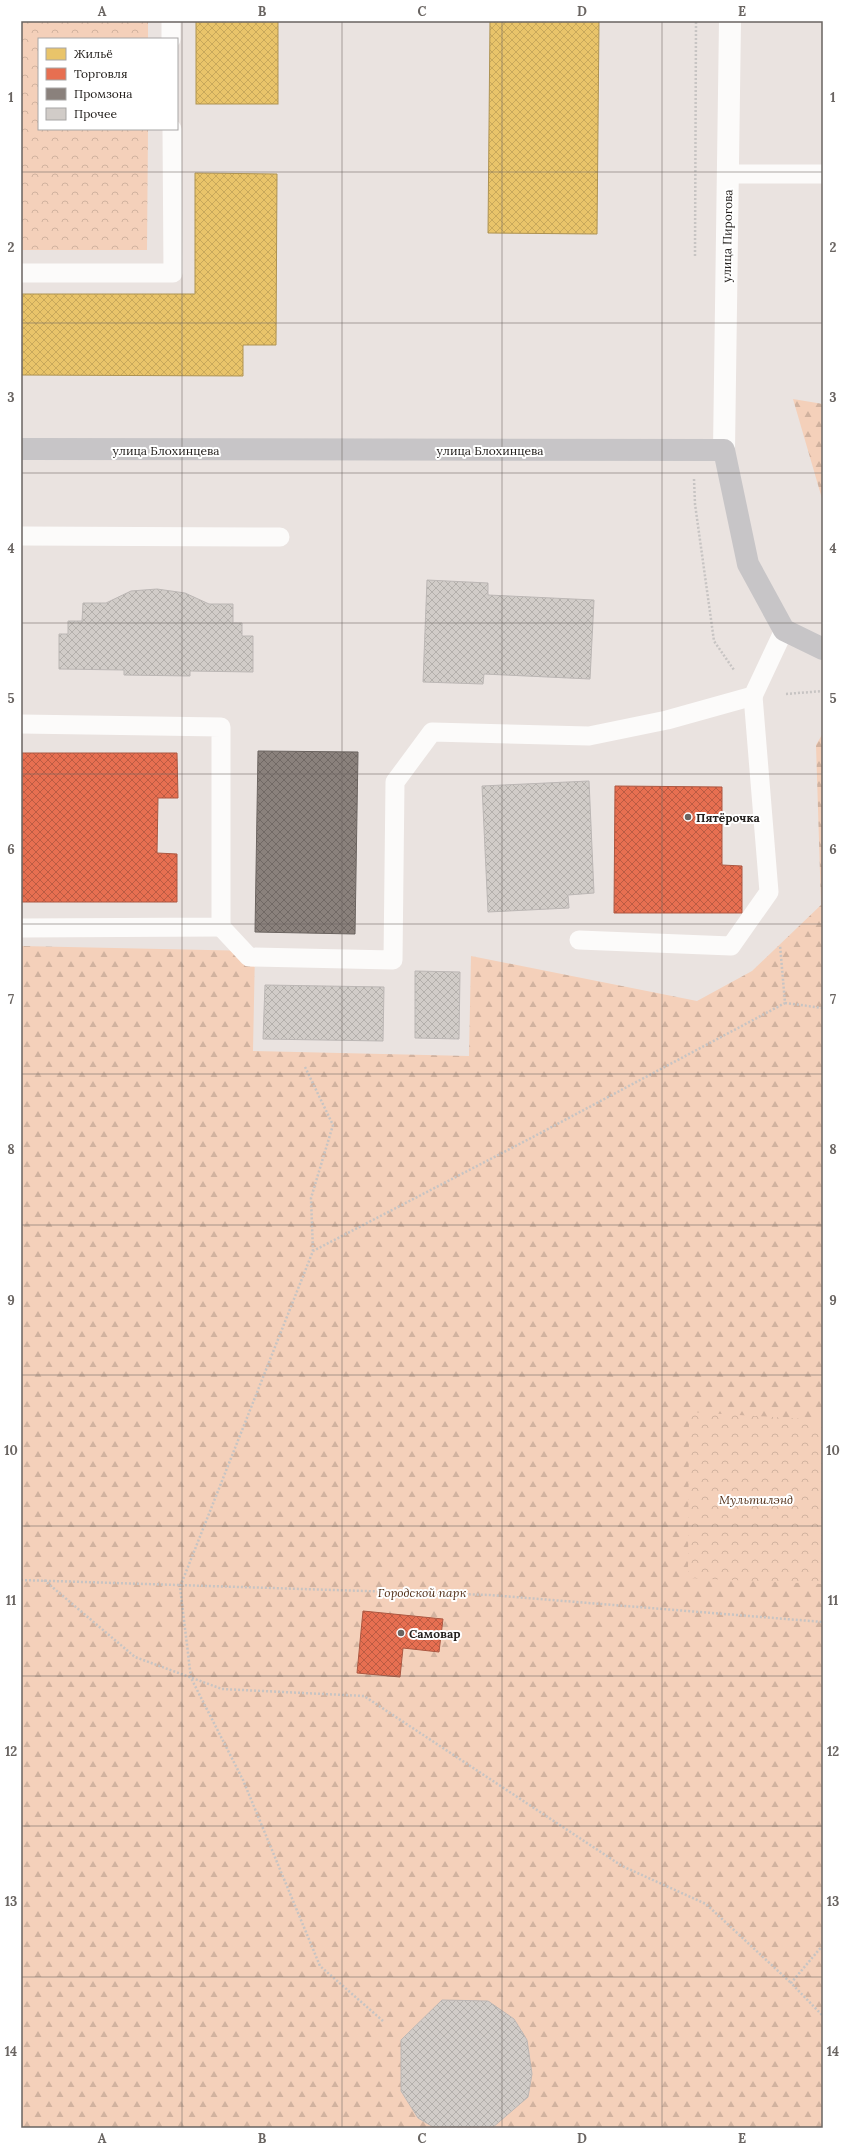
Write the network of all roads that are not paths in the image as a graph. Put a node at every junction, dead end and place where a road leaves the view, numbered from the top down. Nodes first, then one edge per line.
1 (171, 21) edge
2 (730, 21) edge
3 (171, 38) edge
4 (172, 130) edge
5 (728, 174) junction
6 (823, 174) edge
7 (21, 273) edge
8 (21, 449) edge
9 (724, 450) junction
10 (21, 536) edge
11 (280, 537) dead end
12 (784, 630) junction
13 (823, 649) edge
14 (753, 696) junction
15 (21, 724) edge
16 (222, 927) junction
17 (21, 928) edge
18 (579, 940) dead end

1 - 3 lane
2 - 5 street, улица Пирогова
4 - 7 lane
5 - 6 lane
5 - 9 street, улица Пирогова
8 - 9 street, улица Блохинцева
9 - 12 street
10 - 11 lane
12 - 13 street
12 - 14 lane
14 - 16 lane
14 - 18 lane
15 - 16 lane
16 - 17 lane

